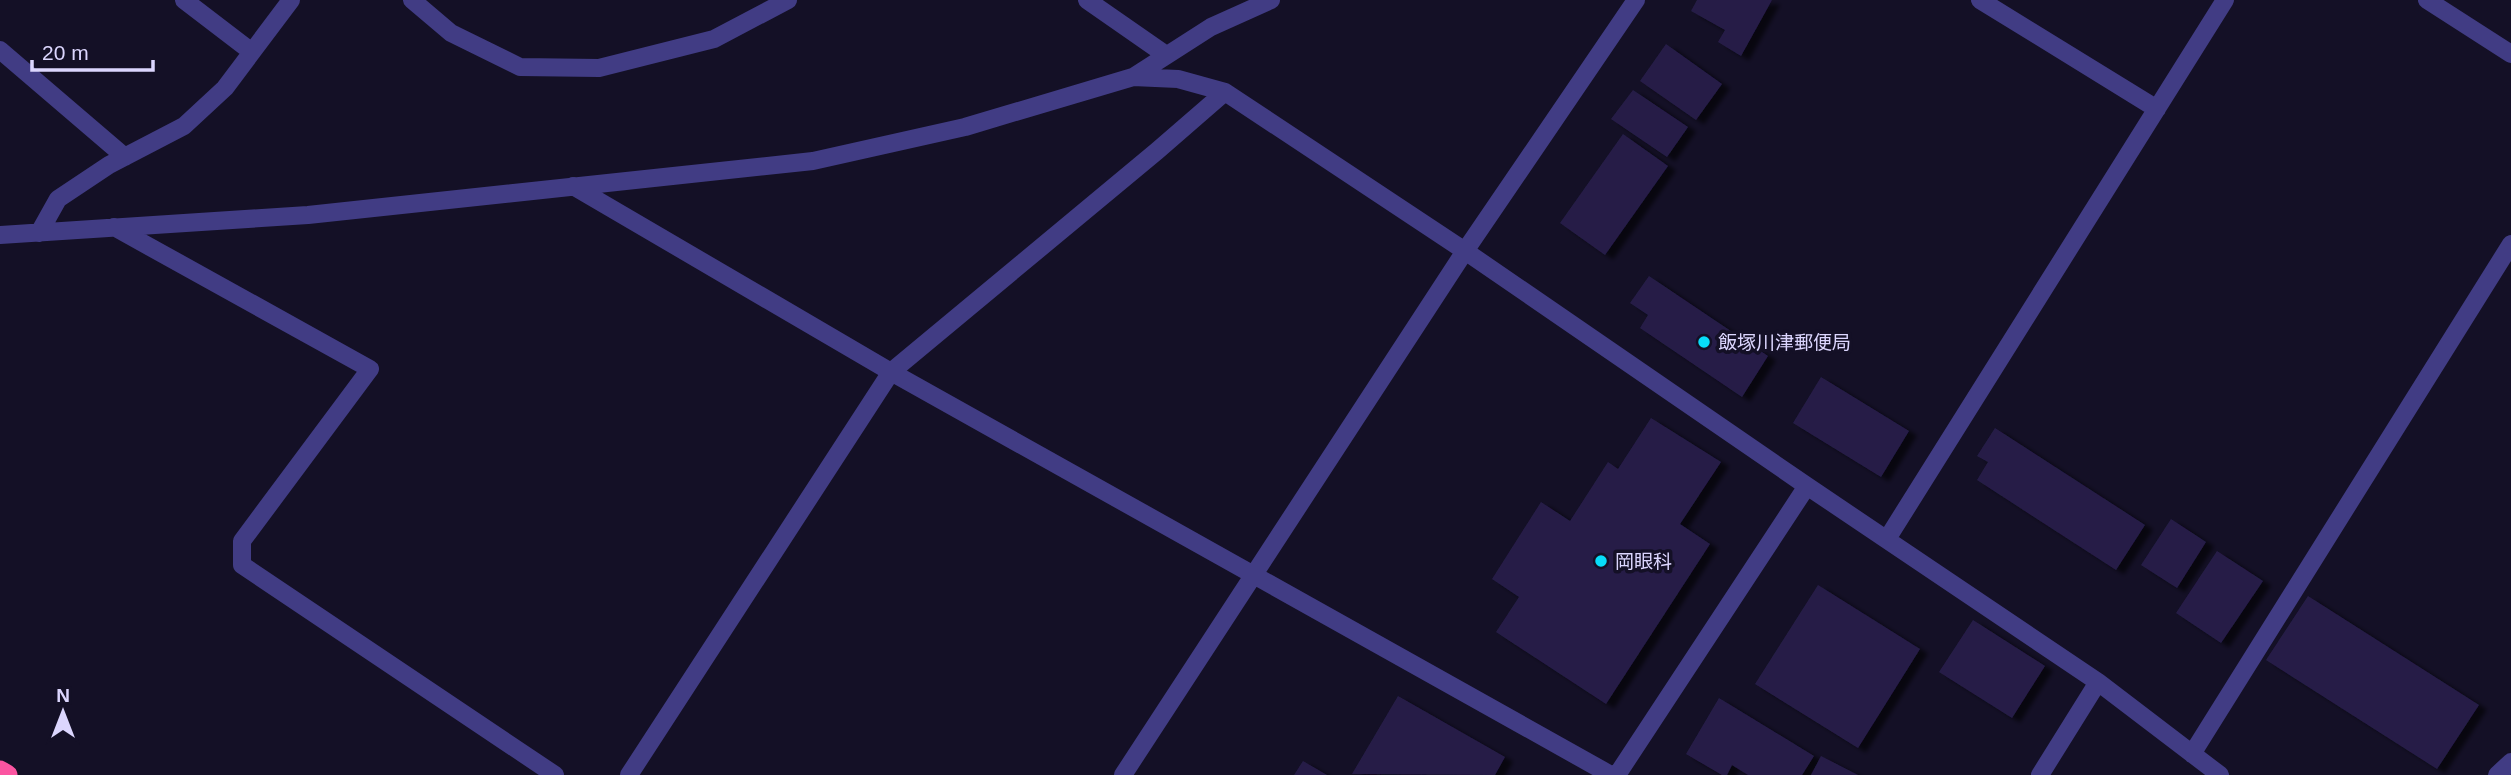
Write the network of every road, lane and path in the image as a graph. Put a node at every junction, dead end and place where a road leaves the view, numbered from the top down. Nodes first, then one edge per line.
1 (184, 0) edge
2 (292, 0) edge
3 (412, 0) edge
4 (788, 0) edge
5 (1087, 0) edge
6 (1271, 0) edge
7 (1636, 0) edge
8 (1980, 0) edge
9 (2225, 0) edge
10 (2427, 0) edge
11 (0, 50) edge
12 (252, 52) junction
13 (2511, 54) edge
14 (1166, 55) junction
15 (1133, 77) junction
16 (1225, 92) junction
17 (2157, 109) junction
18 (125, 157) junction
19 (573, 186) junction
20 (114, 227) junction
21 (39, 233) junction
22 (0, 235) edge
23 (2511, 244) edge
24 (1465, 251) junction
25 (891, 372) junction
26 (1807, 486) junction
27 (1887, 539) junction
28 (1253, 576) junction
29 (2098, 682) junction
30 (2192, 754) junction
31 (2511, 762) edge
32 (0, 771) edge
33 (7, 775) edge
34 (555, 775) edge
35 (629, 775) edge
36 (1123, 775) edge
37 (1611, 775) edge
38 (1618, 775) edge
39 (2040, 775) edge
40 (2220, 775) edge
41 (2497, 775) edge

1 - 12 street
2 - 12 street
3 - 4 street
5 - 14 street
6 - 14 street
7 - 24 street
8 - 17 street
9 - 17 street
10 - 13 street
11 - 18 street
12 - 18 street
14 - 15 street
15 - 16 street
15 - 19 street
16 - 24 street
16 - 25 street
17 - 27 street
18 - 21 street
19 - 20 street
19 - 25 street
20 - 21 street
20 - 34 street
21 - 22 street
23 - 30 street
24 - 26 street
24 - 28 street
25 - 28 street
25 - 35 street
26 - 27 street
26 - 38 street
27 - 29 street
28 - 36 street
28 - 37 street
29 - 30 street
29 - 39 street
30 - 40 street
31 - 41 street
32 - 33 highway

